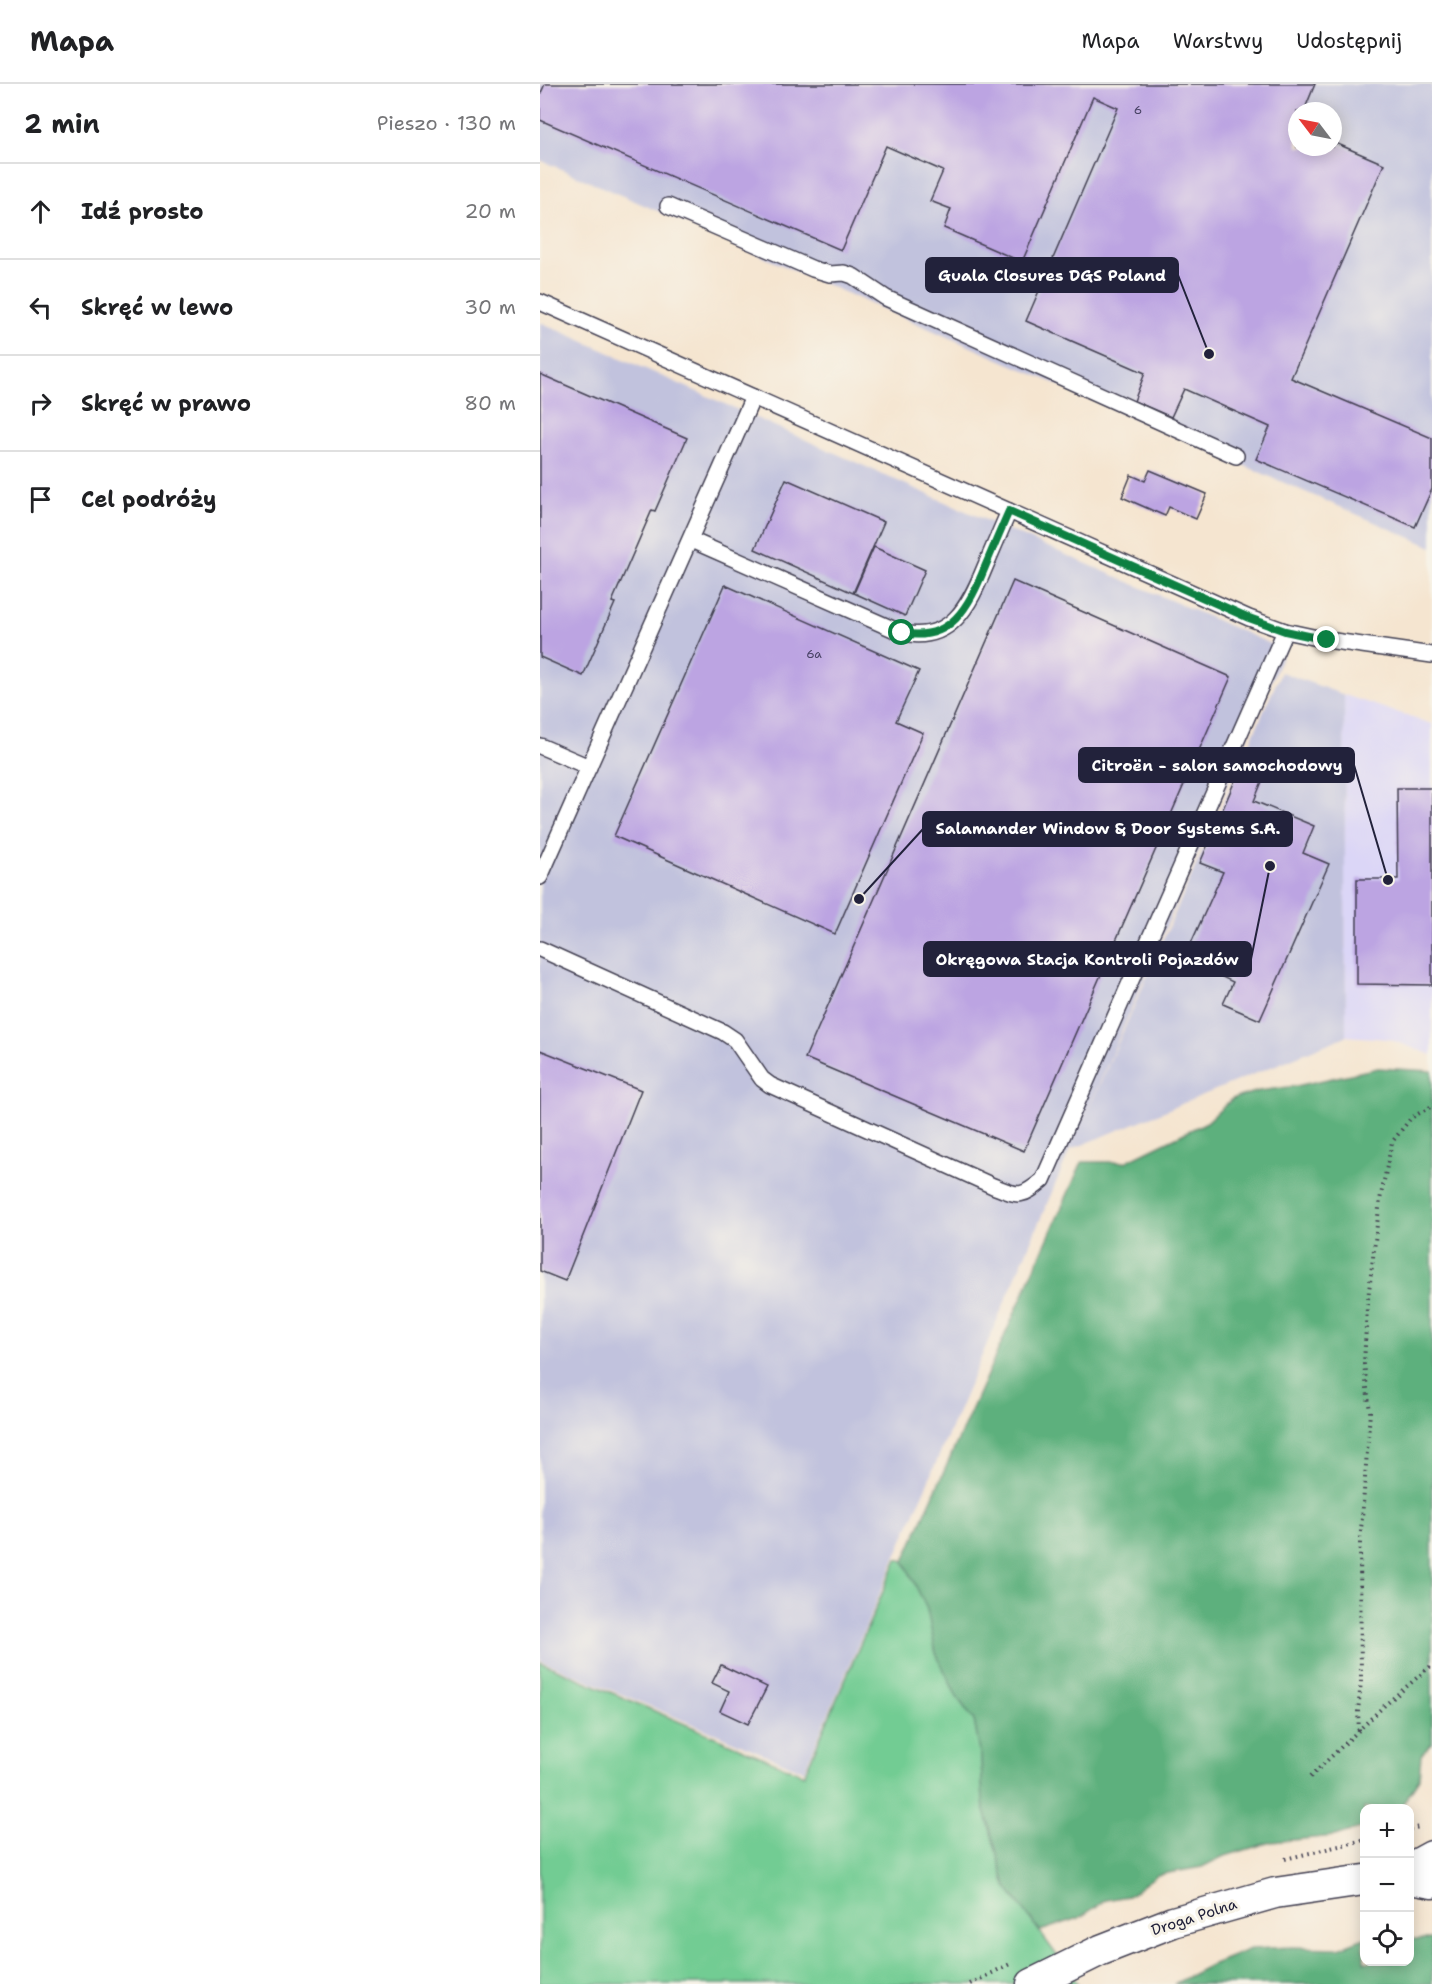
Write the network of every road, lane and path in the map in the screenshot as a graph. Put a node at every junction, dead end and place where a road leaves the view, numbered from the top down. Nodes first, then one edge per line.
1 (668, 206) dead end
2 (540, 302) edge
3 (753, 397) junction
4 (1236, 456) dead end
5 (1009, 511) junction
6 (691, 540) junction
7 (1285, 631) junction
8 (1432, 655) edge
9 (540, 746) edge
10 (589, 767) junction
11 (540, 877) edge
12 (540, 949) edge
13 (1432, 1106) edge
14 (1432, 1665) edge
15 (1359, 1730) junction
16 (1310, 1777) dead end
17 (1432, 1856) edge
18 (1414, 1866) edge
19 (1414, 1880) edge
20 (1360, 1881) edge
21 (1432, 1883) edge
22 (1032, 1984) edge

1 - 4 lane
2 - 3 lane
3 - 5 lane
3 - 6 lane
5 - 6 lane
5 - 7 lane
6 - 10 lane
7 - 8 lane
7 - 12 lane
9 - 10 lane
10 - 11 lane
13 - 15 path
14 - 15 path
15 - 16 path
17 - 18 street
19 - 21 street
20 - 22 street, Droga Polna

